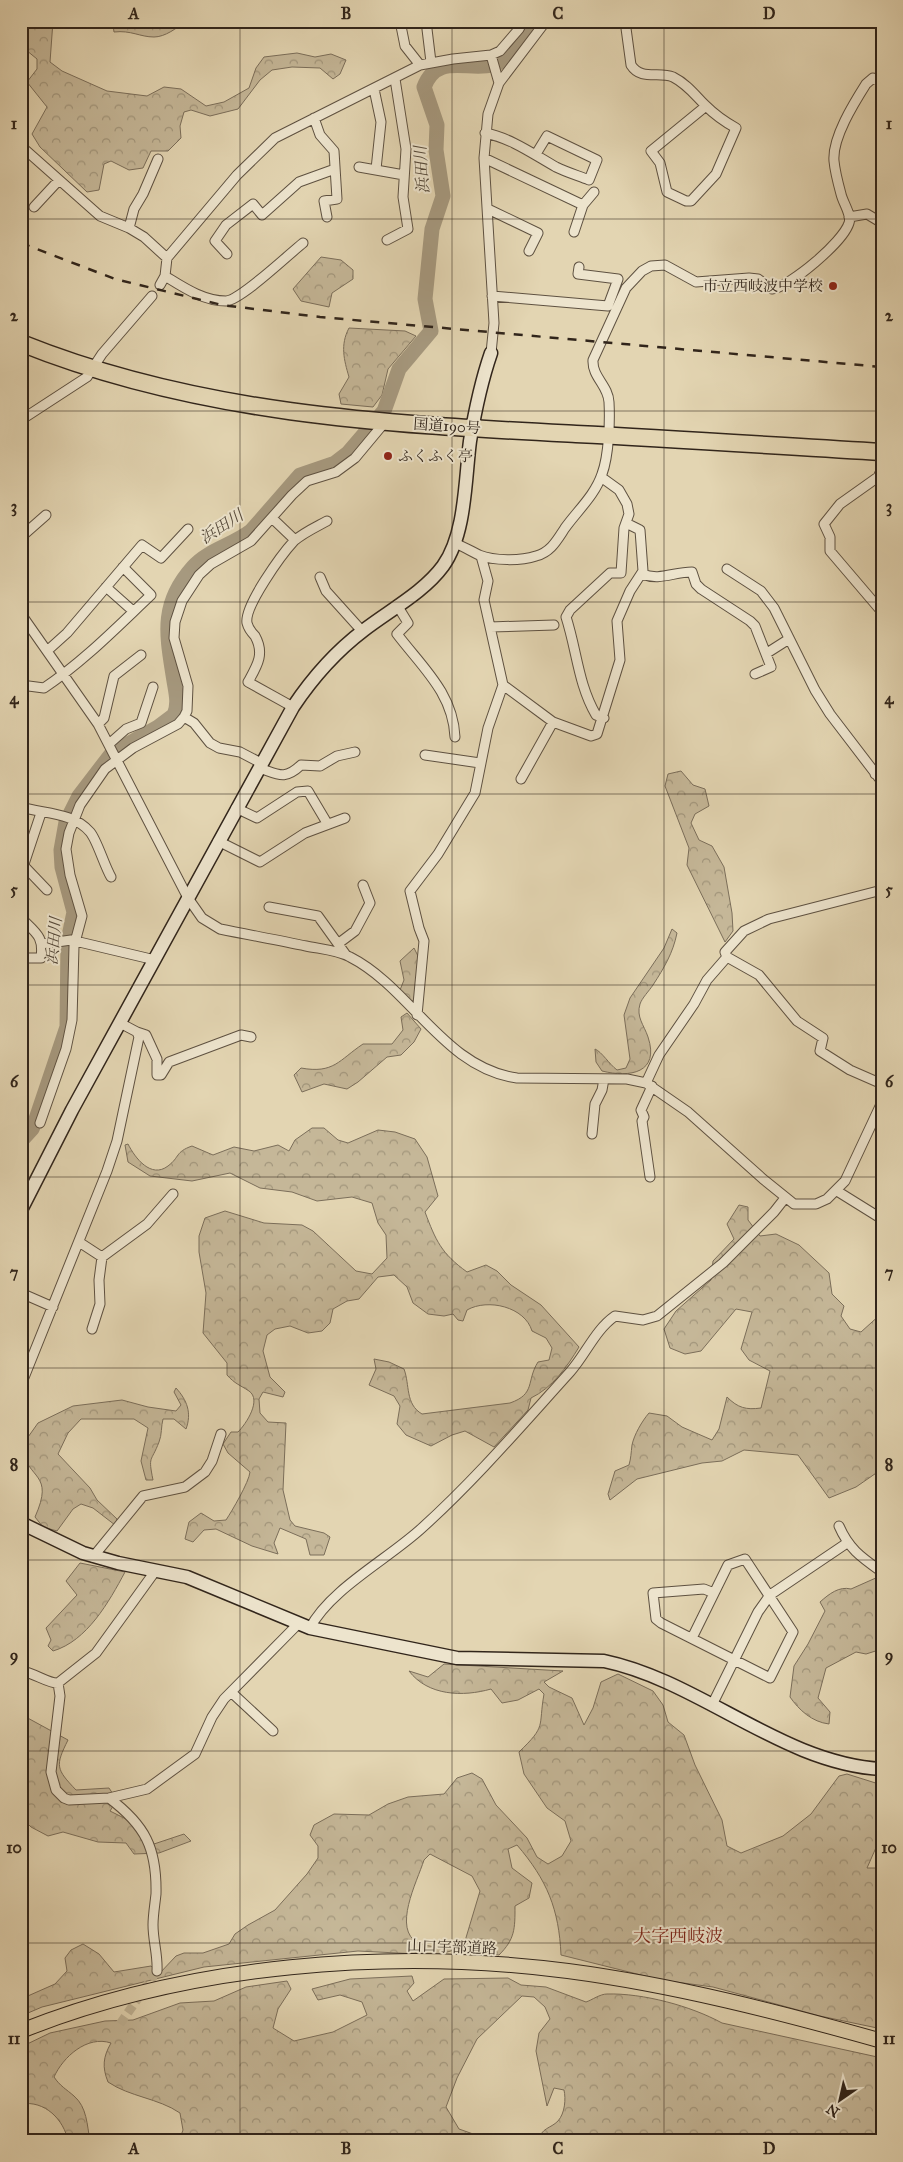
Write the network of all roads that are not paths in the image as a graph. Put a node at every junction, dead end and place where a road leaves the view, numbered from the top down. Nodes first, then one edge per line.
1 (400, 21) edge
2 (426, 21) edge
3 (546, 21) edge
4 (625, 21) edge
5 (522, 22) edge
6 (493, 61) junction
7 (430, 62) junction
8 (420, 65) junction
9 (395, 79) junction
10 (882, 81) edge
11 (499, 83) junction
12 (374, 89) junction
13 (706, 106) junction
14 (314, 118) junction
15 (485, 132) junction
16 (21, 146) edge
17 (536, 154) junction
18 (158, 158) dead end
19 (484, 158) junction
20 (359, 167) dead end
21 (335, 169) junction
22 (376, 169) junction
23 (404, 175) junction
24 (59, 180) junction
25 (594, 192) dead end
26 (583, 205) junction
27 (34, 207) dead end
28 (488, 208) junction
29 (850, 216) junction
30 (327, 217) dead end
31 (882, 223) edge
32 (130, 228) junction
33 (574, 232) dead end
34 (387, 240) dead end
35 (304, 243) dead end
36 (529, 251) dead end
37 (227, 254) dead end
38 (167, 258) junction
39 (579, 268) dead end
40 (165, 276) junction
41 (160, 285) dead end
42 (152, 296) dead end
43 (492, 296) junction
44 (21, 344) edge
45 (491, 353) joint
46 (94, 368) junction
47 (21, 420) edge
48 (383, 422) junction
49 (472, 428) junction
50 (607, 435) junction
51 (882, 452) edge
52 (882, 469) edge
53 (601, 477) junction
54 (46, 515) dead end
55 (273, 518) junction
56 (326, 521) dead end
57 (626, 523) junction
58 (188, 529) dead end
59 (21, 537) edge
60 (295, 540) junction
61 (455, 543) junction
62 (481, 556) junction
63 (123, 568) junction
64 (727, 569) dead end
65 (642, 574) junction
66 (320, 577) dead end
67 (106, 587) junction
68 (397, 605) junction
69 (133, 611) junction
70 (882, 612) edge
71 (21, 614) edge
72 (554, 626) dead end
73 (490, 627) junction
74 (362, 631) junction
75 (789, 639) junction
76 (47, 651) junction
77 (767, 653) junction
78 (141, 655) dead end
79 (755, 674) dead end
80 (64, 675) junction
81 (21, 685) edge
82 (503, 685) junction
83 (154, 687) dead end
84 (293, 707) junction
85 (184, 717) junction
86 (604, 718) junction
87 (553, 722) junction
88 (98, 724) junction
89 (455, 737) dead end
90 (110, 745) junction
91 (355, 752) dead end
92 (425, 755) dead end
93 (117, 759) junction
94 (480, 763) junction
95 (882, 764) edge
96 (260, 765) junction
97 (875, 774) junction
98 (520, 778) dead end
99 (882, 782) edge
100 (21, 808) edge
101 (236, 808) junction
102 (40, 813) junction
103 (70, 818) junction
104 (345, 818) dead end
105 (327, 823) junction
106 (218, 841) junction
107 (23, 870) edge
108 (111, 877) dead end
109 (363, 885) dead end
110 (47, 890) dead end
111 (882, 890) edge
112 (188, 898) junction
113 (269, 907) dead end
114 (21, 918) edge
115 (70, 940) junction
116 (339, 943) junction
117 (43, 944) junction
118 (346, 955) junction
119 (727, 957) junction
120 (21, 958) edge
121 (154, 960) junction
122 (417, 1015) junction
123 (120, 1023) junction
124 (137, 1032) junction
125 (251, 1037) dead end
126 (604, 1079) junction
127 (649, 1084) junction
128 (882, 1084) edge
129 (882, 1102) edge
130 (40, 1123) dead end
131 (592, 1134) dead end
132 (650, 1177) dead end
133 (837, 1191) junction
134 (174, 1194) dead end
135 (785, 1198) junction
136 (21, 1210) edge
137 (882, 1219) edge
138 (79, 1242) junction
139 (102, 1257) junction
140 (21, 1293) edge
141 (53, 1307) junction
142 (92, 1329) dead end
143 (21, 1385) edge
144 (220, 1434) dead end
145 (21, 1523) edge
146 (839, 1526) dead end
147 (847, 1543) junction
148 (93, 1556) junction
149 (156, 1570) junction
150 (882, 1572) edge
151 (714, 1593) junction
152 (770, 1595) junction
153 (304, 1626) junction
154 (692, 1638) junction
155 (734, 1660) junction
156 (21, 1671) edge
157 (58, 1682) junction
158 (231, 1692) junction
159 (712, 1705) junction
160 (273, 1731) dead end
161 (882, 1769) edge
162 (109, 1798) junction
163 (157, 1971) tunnel mouth
164 (21, 2031) edge
165 (882, 2041) edge

1 - 8 street
2 - 7 street
3 - 11 street
4 - 13 street
5 - 6 street
6 - 7 street
6 - 11 street
7 - 8 street
8 - 9 street
9 - 12 street
9 - 23 street
10 - 29 street
11 - 15 street
12 - 14 street
12 - 22 street
13 - 13 street
14 - 21 street
14 - 38 street
15 - 17 street
15 - 19 street
16 - 24 street
17 - 17 street
18 - 32 street
19 - 26 street
19 - 28 street
20 - 22 street
21 - 30 street
21 - 37 street
22 - 23 street
23 - 34 street
24 - 27 street
24 - 32 street
25 - 26 street
26 - 33 street
28 - 36 street
28 - 43 street
29 - 31 street
29 - 50 street
32 - 38 street
35 - 40 street
38 - 40 street
39 - 43 street
40 - 41 street
42 - 46 street
43 - 45 street
44 - 46 highway, 国道190号
45 - 49 street
46 - 47 street
46 - 48 highway, 国道190号
48 - 49 highway, 国道190号
48 - 55 street
49 - 50 highway, 国道190号
49 - 61 street
50 - 51 highway, 国道190号
50 - 53 street
52 - 70 street
53 - 57 street
53 - 62 street
54 - 59 street
55 - 60 street
55 - 85 street
56 - 60 street
57 - 65 street
57 - 86 street
58 - 63 street
60 - 84 street
61 - 62 street
61 - 68 street
62 - 73 street
63 - 67 street
63 - 69 street
64 - 75 street
65 - 77 street
65 - 86 street
66 - 74 street
67 - 69 street
67 - 76 street
68 - 74 street
68 - 89 street
69 - 80 street
71 - 76 street
72 - 73 street
73 - 82 street
74 - 84 street
75 - 77 street
75 - 97 street
76 - 80 street
77 - 79 street
78 - 88 street
80 - 81 street
80 - 88 street
82 - 87 street
82 - 94 street
83 - 90 street
84 - 96 street
85 - 93 street
85 - 96 street
86 - 87 street
87 - 98 street
88 - 90 street
90 - 93 street
91 - 96 street
92 - 94 street
93 - 103 street
93 - 112 street
94 - 122 street
95 - 97 street
96 - 101 street
97 - 99 street
100 - 102 street
101 - 105 street
101 - 106 street
102 - 103 street
102 - 107 street
103 - 108 street
103 - 115 street
104 - 105 street
105 - 106 street
106 - 112 street
107 - 110 street
109 - 116 street
111 - 119 street
112 - 118 street
112 - 121 street
113 - 116 street
114 - 117 street
115 - 117 street
115 - 121 street
115 - 130 street
116 - 118 street
117 - 120 street
118 - 122 street
119 - 127 street
119 - 128 street
121 - 123 street
122 - 126 street
123 - 124 street
123 - 136 street
124 - 125 street
124 - 138 street
126 - 127 street
126 - 131 street
127 - 132 street
127 - 135 street
129 - 133 street
133 - 135 street
133 - 137 street
134 - 139 street
135 - 153 street
138 - 139 street
138 - 141 street
139 - 142 street
140 - 141 street
141 - 143 street
144 - 148 street
145 - 148 street
146 - 147 street
147 - 150 street
147 - 152 street
148 - 149 street
149 - 153 street
149 - 157 street
151 - 152 street
151 - 154 street
151 - 154 street
152 - 155 street
152 - 155 street
153 - 158 street
153 - 159 street
154 - 155 street
155 - 159 street
156 - 157 street
157 - 162 street
158 - 160 street
158 - 162 street
159 - 161 street
162 - 163 street
164 - 165 main road, 山口宇部道路

